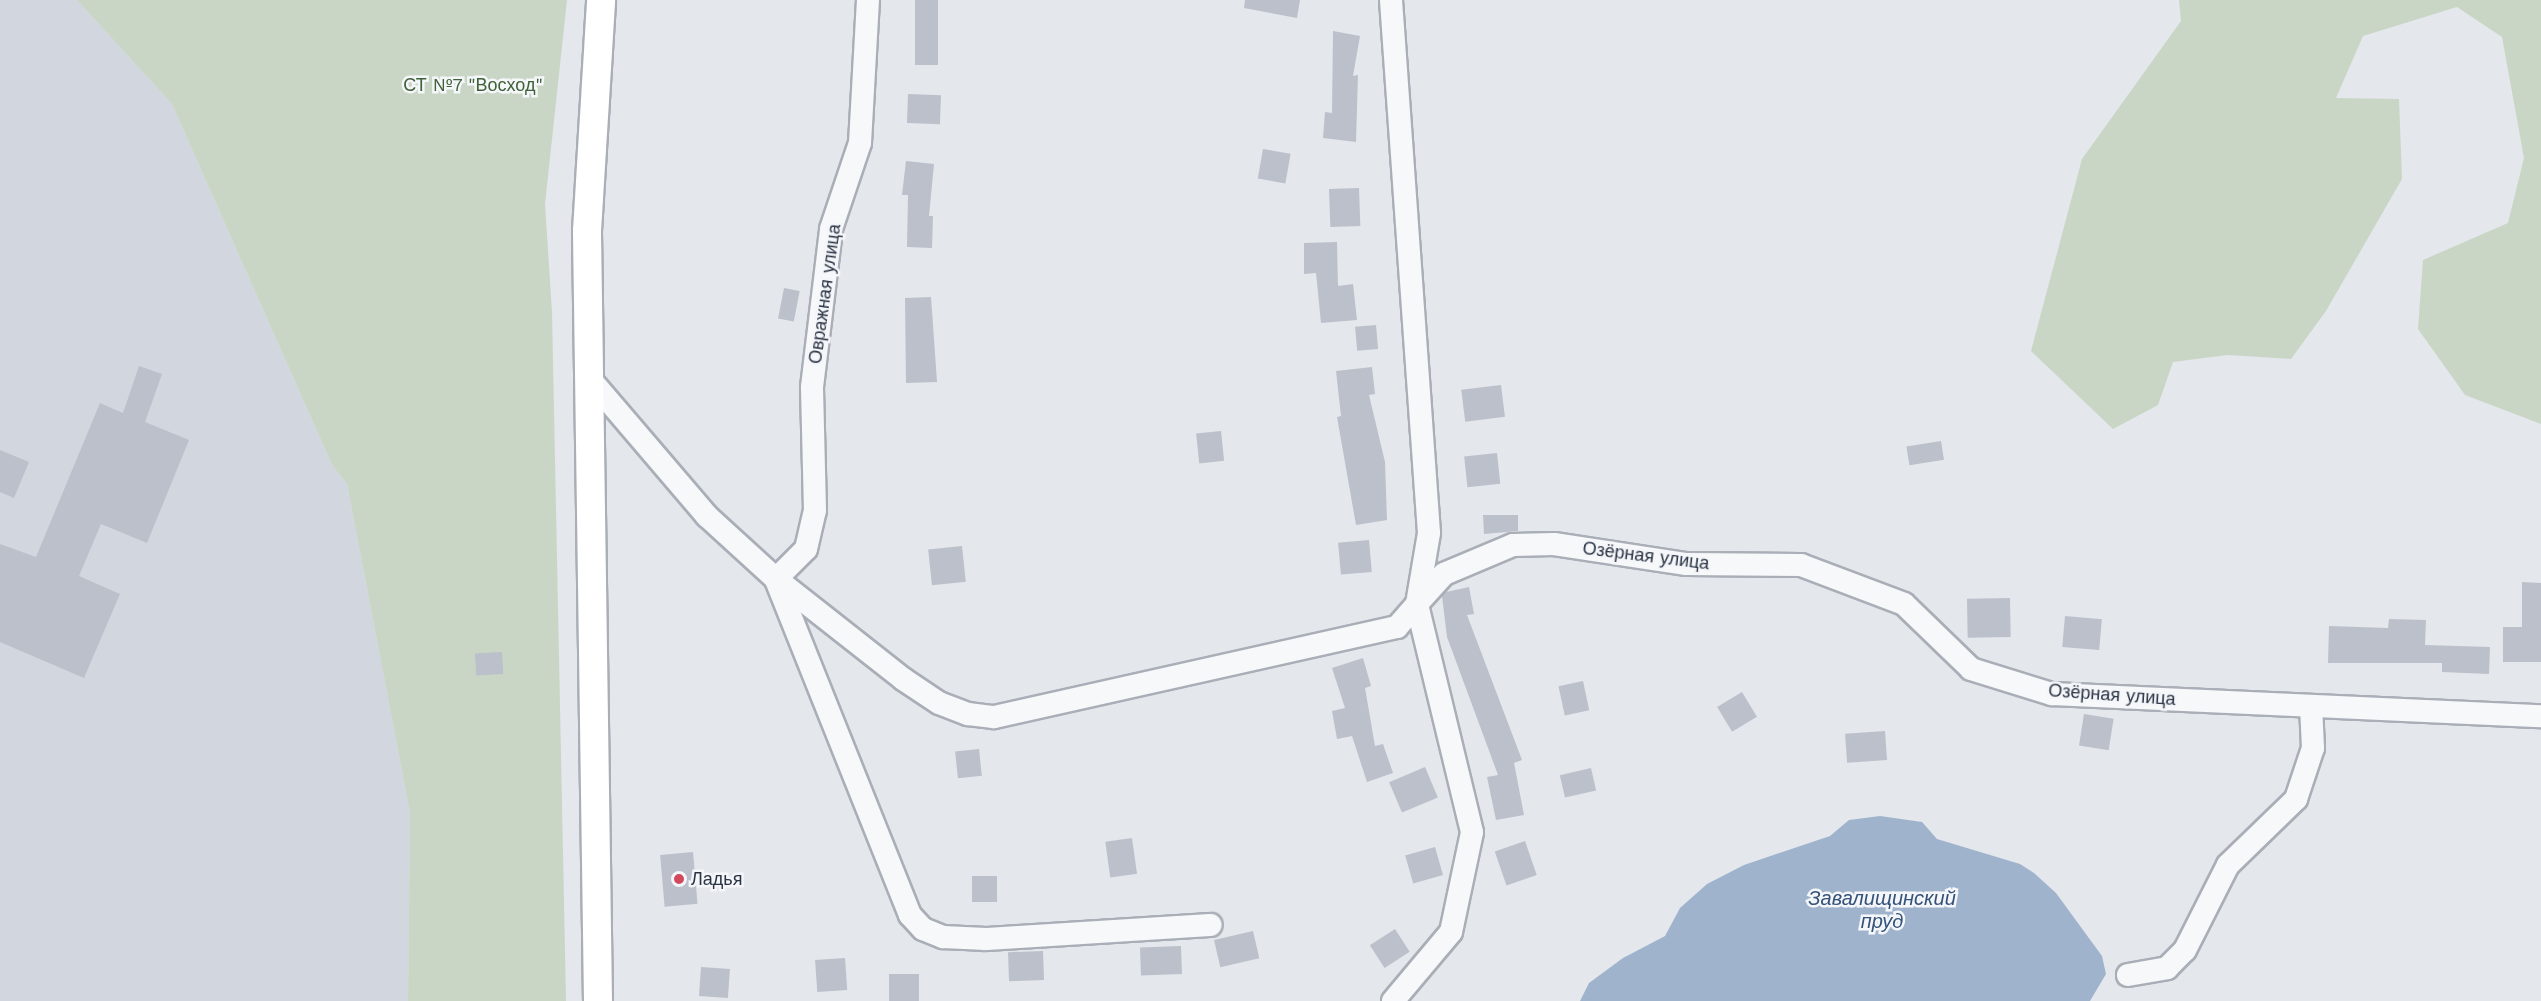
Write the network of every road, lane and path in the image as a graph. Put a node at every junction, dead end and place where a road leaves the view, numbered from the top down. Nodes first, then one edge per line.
1 (601, 0) edge
2 (868, 0) edge
3 (1391, 0) edge
4 (590, 379) junction
5 (776, 579) junction
6 (1417, 604) junction
7 (2311, 706) junction
8 (2541, 716) edge
9 (1211, 925) dead end
10 (2128, 975) dead end
11 (598, 1001) edge
12 (1394, 1001) edge

1 - 4 main road
2 - 5 street, Овражная улица
3 - 6 street
4 - 5 street, Озёрная улица
4 - 11 main road
5 - 6 street, Озёрная улица
5 - 9 street
6 - 7 street, Озёрная улица
6 - 12 street
7 - 8 street, Озёрная улица
7 - 10 street

